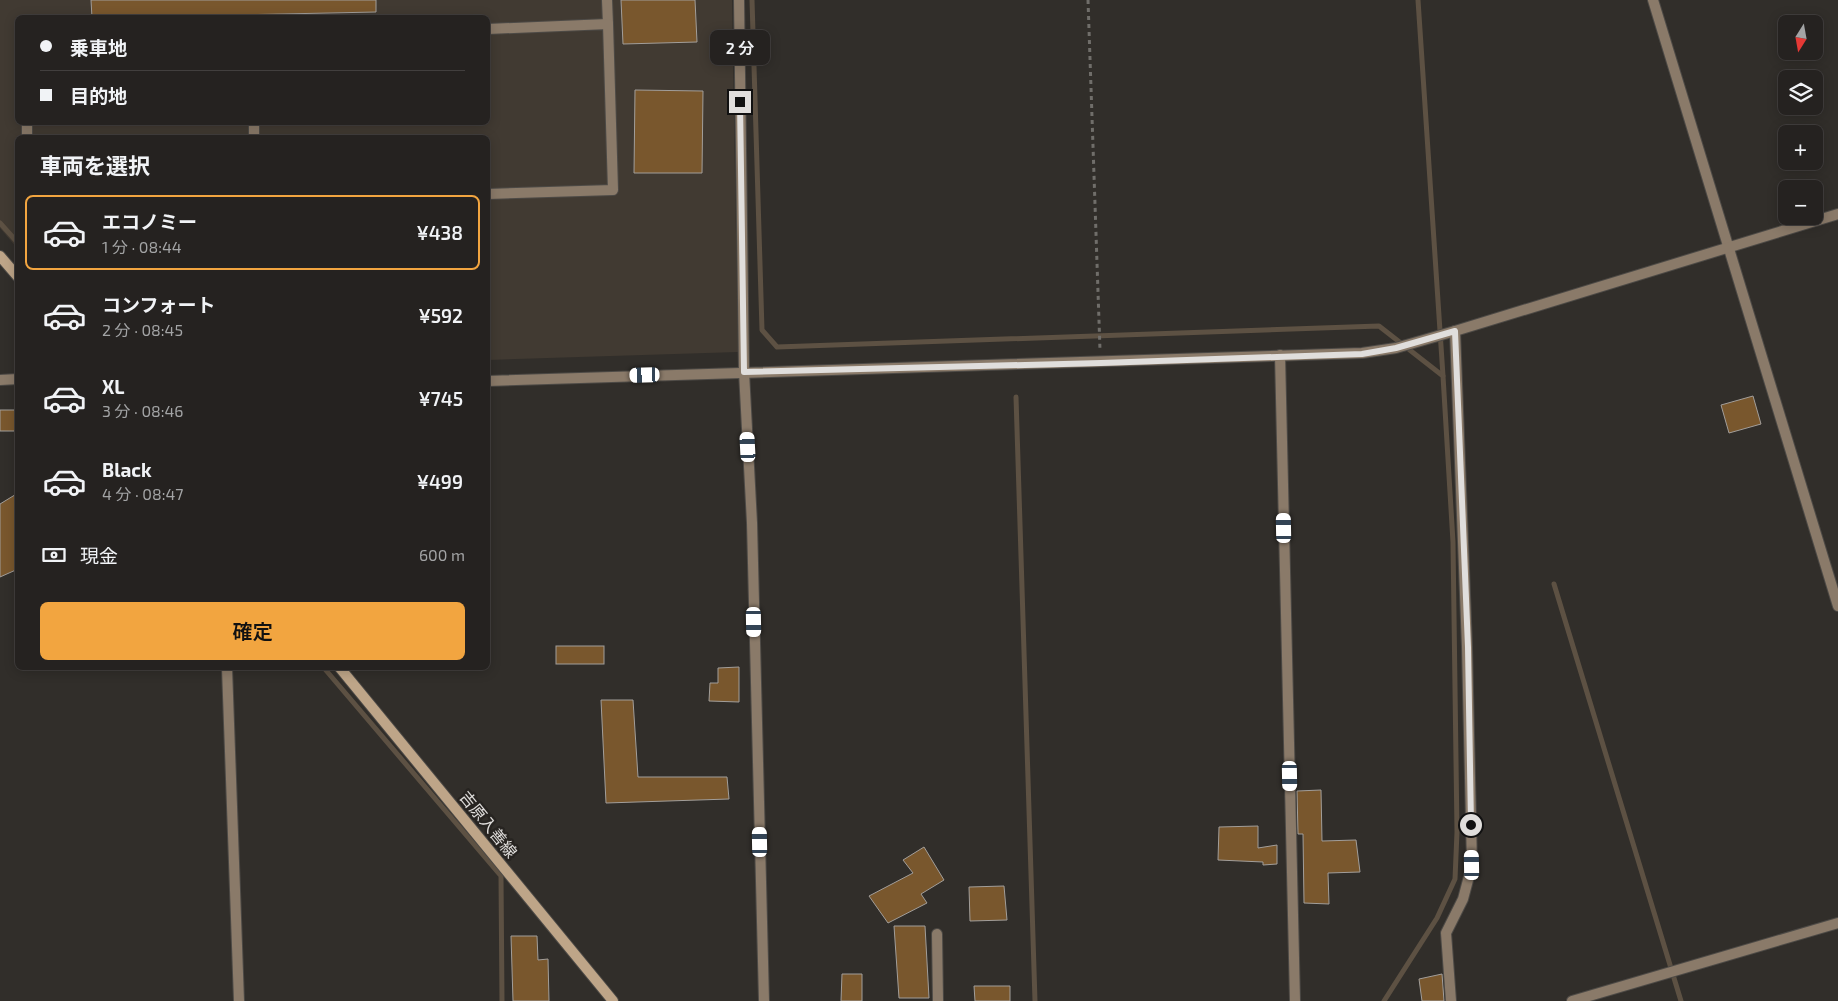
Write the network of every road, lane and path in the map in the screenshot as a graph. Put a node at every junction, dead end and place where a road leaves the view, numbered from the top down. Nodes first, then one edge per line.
1 (607, 0) edge
2 (739, 0) edge
3 (1088, 0) edge
4 (1653, 0) edge
5 (608, 24) junction
6 (490, 28) edge
7 (490, 194) edge
8 (1838, 214) edge
9 (1730, 248) junction
10 (0, 256) edge
11 (15, 274) edge
12 (1455, 331) junction
13 (1280, 355) junction
14 (1101, 363) junction
15 (744, 372) junction
16 (15, 379) edge
17 (0, 380) edge
18 (490, 382) edge
19 (1838, 606) edge
20 (227, 670) edge
21 (342, 670) edge
22 (1838, 923) edge
23 (936, 934) dead end
24 (239, 1001) edge
25 (613, 1001) edge
26 (764, 1001) edge
27 (938, 1001) edge
28 (1295, 1001) edge
29 (1451, 1001) edge
30 (1572, 1001) edge

1 - 5 street
2 - 15 street
3 - 14 path
4 - 9 street
5 - 6 street
5 - 7 street
8 - 9 street
9 - 12 street
9 - 19 street
10 - 11 main road
12 - 13 street
12 - 29 street
13 - 14 street
13 - 28 street
14 - 15 street
15 - 18 street
15 - 26 street
16 - 17 street
20 - 24 street
21 - 25 main road, 吉原入善線
22 - 30 street
23 - 27 street

